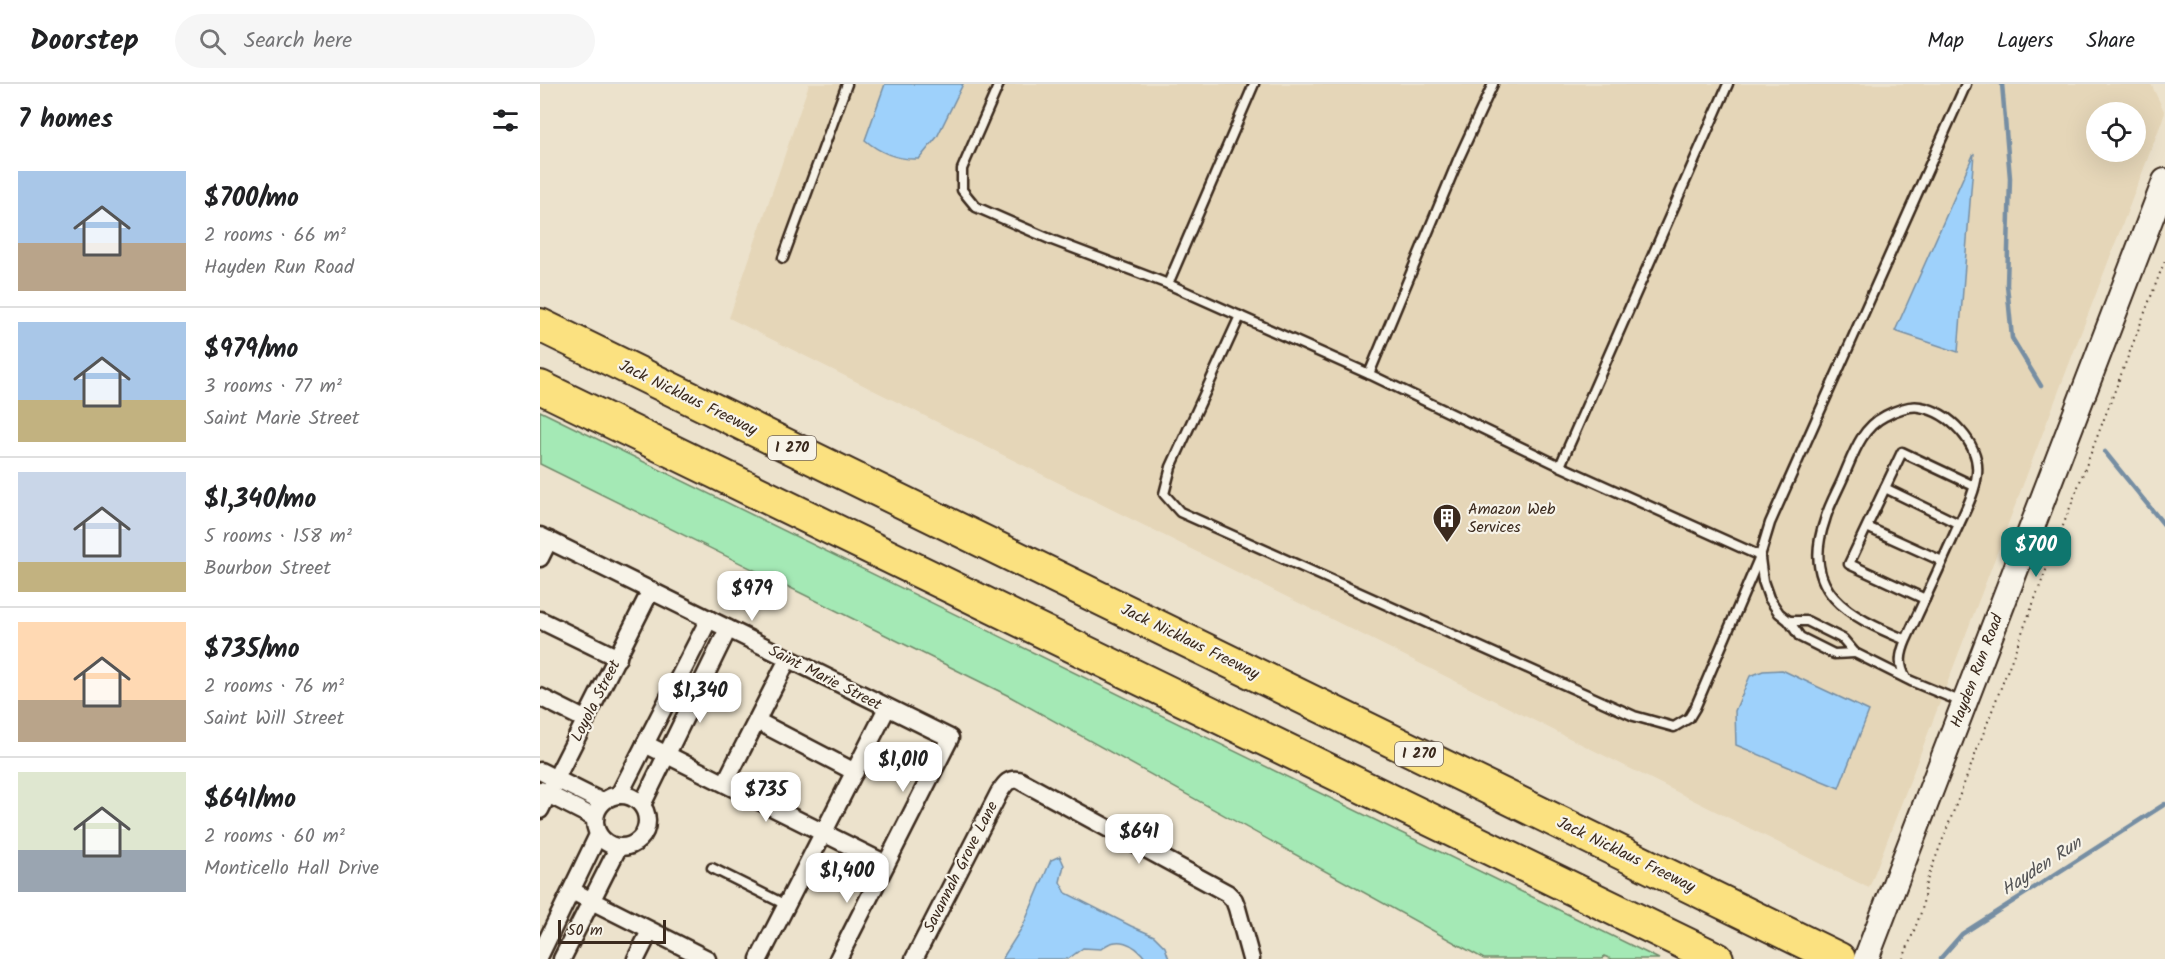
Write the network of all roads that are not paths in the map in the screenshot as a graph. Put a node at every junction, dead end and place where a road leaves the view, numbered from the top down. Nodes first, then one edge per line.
1 (847, 84) edge
2 (999, 84) edge
3 (1254, 84) edge
4 (1492, 84) edge
5 (1728, 84) edge
6 (1966, 84) edge
7 (2165, 181) edge
8 (783, 258) dead end
9 (1168, 284) junction
10 (1240, 316) junction
11 (540, 325) edge
12 (1369, 374) junction
13 (540, 387) edge
14 (1560, 466) junction
15 (1974, 486) junction
16 (1885, 488) junction
17 (1959, 524) junction
18 (1867, 527) junction
19 (544, 538) edge
20 (1760, 556) junction
21 (540, 558) edge
22 (1942, 561) junction
23 (651, 590) junction
24 (1925, 599) junction
25 (709, 619) junction
26 (540, 620) edge
27 (1789, 621) junction
28 (728, 629) junction
29 (1906, 640) junction
30 (1855, 653) junction
31 (618, 658) junction
32 (788, 659) junction
33 (1906, 678) junction
34 (540, 697) edge
35 (1965, 703) junction
36 (886, 708) junction
37 (586, 720) junction
38 (757, 721) junction
39 (645, 744) junction
40 (666, 754) junction
41 (540, 771) edge
42 (855, 772) junction
43 (725, 783) junction
44 (548, 788) edge
45 (619, 795) junction
46 (602, 802) junction
47 (642, 805) junction
48 (540, 810) edge
49 (595, 818) junction
50 (823, 832) junction
51 (598, 835) junction
52 (618, 848) junction
53 (886, 864) junction
54 (712, 868) dead end
55 (572, 891) junction
56 (591, 900) junction
57 (786, 905) junction
58 (650, 931) junction
59 (540, 955) edge
60 (562, 959) edge
61 (636, 959) edge
62 (707, 959) edge
63 (759, 959) edge
64 (838, 959) edge
65 (914, 959) edge
66 (1251, 959) edge
67 (1717, 959) edge
68 (1839, 959) edge
69 (1866, 959) edge

1 - 8 lane
2 - 9 lane
3 - 9 lane
4 - 12 lane
5 - 14 lane
6 - 20 lane
7 - 35 main road, Hayden Run Road
9 - 10 lane
10 - 12 lane
10 - 20 lane
11 - 68 highway, Jack Nicklaus Freeway / I 270
12 - 14 lane
13 - 67 highway
14 - 20 lane
15 - 16 lane
15 - 17 lane
15 - 29 lane
16 - 17 lane
16 - 18 lane
17 - 22 lane
18 - 22 lane
18 - 24 lane
19 - 21 street
19 - 23 street, Saint Marie Street
20 - 27 lane
22 - 24 lane
23 - 25 street, Saint Marie Street
23 - 31 street, Loyola Street
24 - 29 lane
25 - 28 street, Saint Marie Street
25 - 39 street
26 - 31 street
27 - 30 lane
27 - 30 lane
28 - 32 street, Saint Marie Street
28 - 40 street
29 - 33 lane
30 - 33 lane
31 - 37 street, Loyola Street
32 - 36 street, Saint Marie Street
32 - 38 street
33 - 35 lane
34 - 37 street
35 - 69 main road, Hayden Run Road
36 - 42 street
36 - 53 street, Saint Marie Street
37 - 44 street, Loyola Street
38 - 42 street
38 - 43 street
39 - 40 street
39 - 45 street
40 - 43 street
40 - 47 street
41 - 44 street
42 - 50 street
43 - 50 street
44 - 46 street
44 - 48 street, Loyola Street
44 - 49 street
45 - 46 street
45 - 47 street
46 - 49 street
47 - 52 street
49 - 51 street
50 - 53 street
50 - 57 street
51 - 52 street
51 - 55 street
52 - 56 street
53 - 64 street
54 - 57 lane
55 - 56 street
55 - 59 street
56 - 58 street
56 - 60 street
57 - 63 street
58 - 61 street
58 - 62 street
65 - 66 street, Savannah Grove Lane

